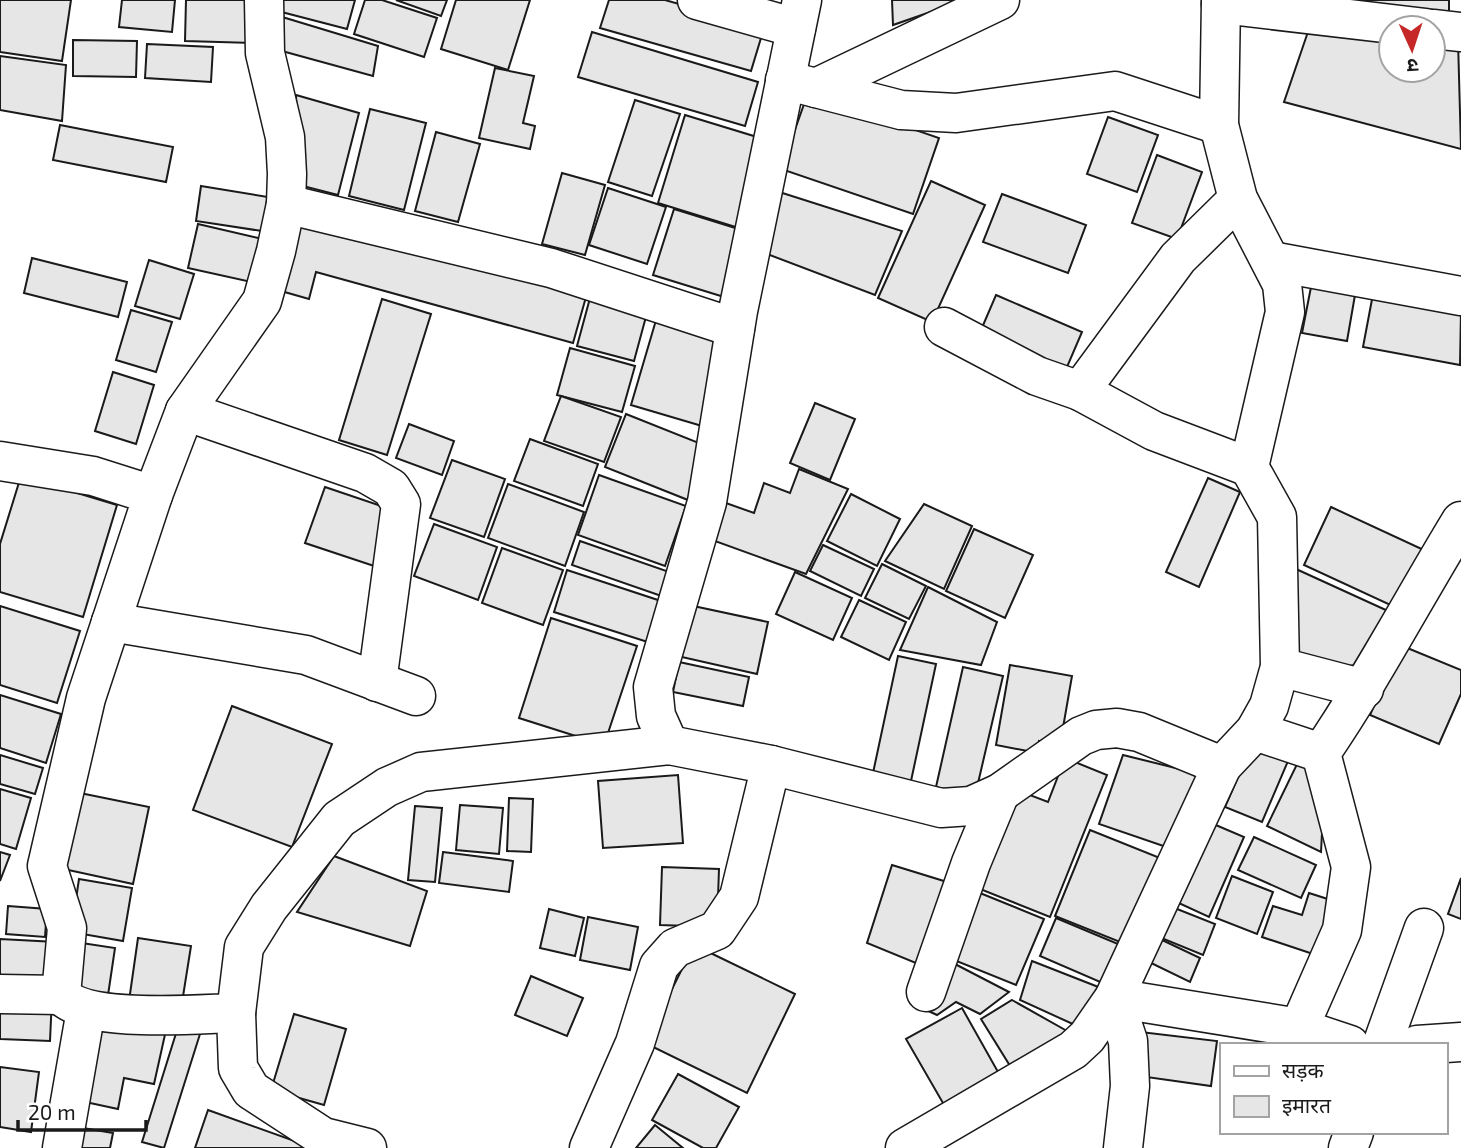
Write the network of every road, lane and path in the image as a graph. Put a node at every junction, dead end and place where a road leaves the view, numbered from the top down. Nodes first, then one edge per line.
1 (264, 0) edge
2 (697, 0) edge
3 (1000, 0) edge
4 (1221, 2) edge
5 (799, 14) edge
6 (1377, 22) edge
7 (800, 84) junction
8 (1219, 125) junction
9 (1238, 198) junction
10 (286, 204) junction
11 (1271, 261) junction
12 (1461, 296) edge
13 (944, 327) dead end
14 (735, 328) junction
15 (1080, 391) junction
16 (185, 411) junction
17 (0, 461) edge
18 (1249, 467) junction
19 (153, 495) junction
20 (1461, 521) edge
21 (111, 622) junction
22 (1280, 667) junction
23 (377, 682) junction
24 (1364, 689) junction
25 (416, 696) dead end
26 (1255, 730) junction
27 (669, 745) junction
28 (1321, 752) junction
29 (771, 765) junction
30 (1222, 766) junction
31 (1000, 793) junction
32 (1424, 928) dead end
33 (926, 992) dead end
34 (0, 994) edge
35 (1114, 998) junction
36 (73, 1002) junction
37 (236, 1013) junction
38 (1299, 1028) junction
39 (1344, 1043) edge
40 (1383, 1043) edge
41 (321, 1142) edge
42 (62, 1148) edge
43 (367, 1148) edge
44 (589, 1148) edge
45 (905, 1148) edge
46 (1123, 1148) edge

1 - 10 street
2 - 5 street
3 - 7 street
4 - 6 street
4 - 8 street
5 - 7 street
7 - 8 street
7 - 14 street
8 - 9 street
9 - 11 street
9 - 15 street
10 - 14 street
10 - 16 street
11 - 12 street
11 - 18 street
13 - 15 street
14 - 27 street
15 - 18 street
16 - 19 street
16 - 23 street
17 - 19 street
18 - 22 street
19 - 21 street
20 - 24 street
21 - 23 street
21 - 36 street
22 - 24 street
22 - 26 street
23 - 25 street
24 - 28 street
26 - 28 street
26 - 30 street
27 - 29 street
27 - 37 street
28 - 38 street
29 - 31 street
29 - 44 street
30 - 31 street
30 - 35 street
31 - 33 street
32 - 40 street
34 - 36 street
35 - 38 street
35 - 45 street
35 - 46 street
36 - 37 street
36 - 42 street
37 - 41 street
38 - 39 street
41 - 43 street

